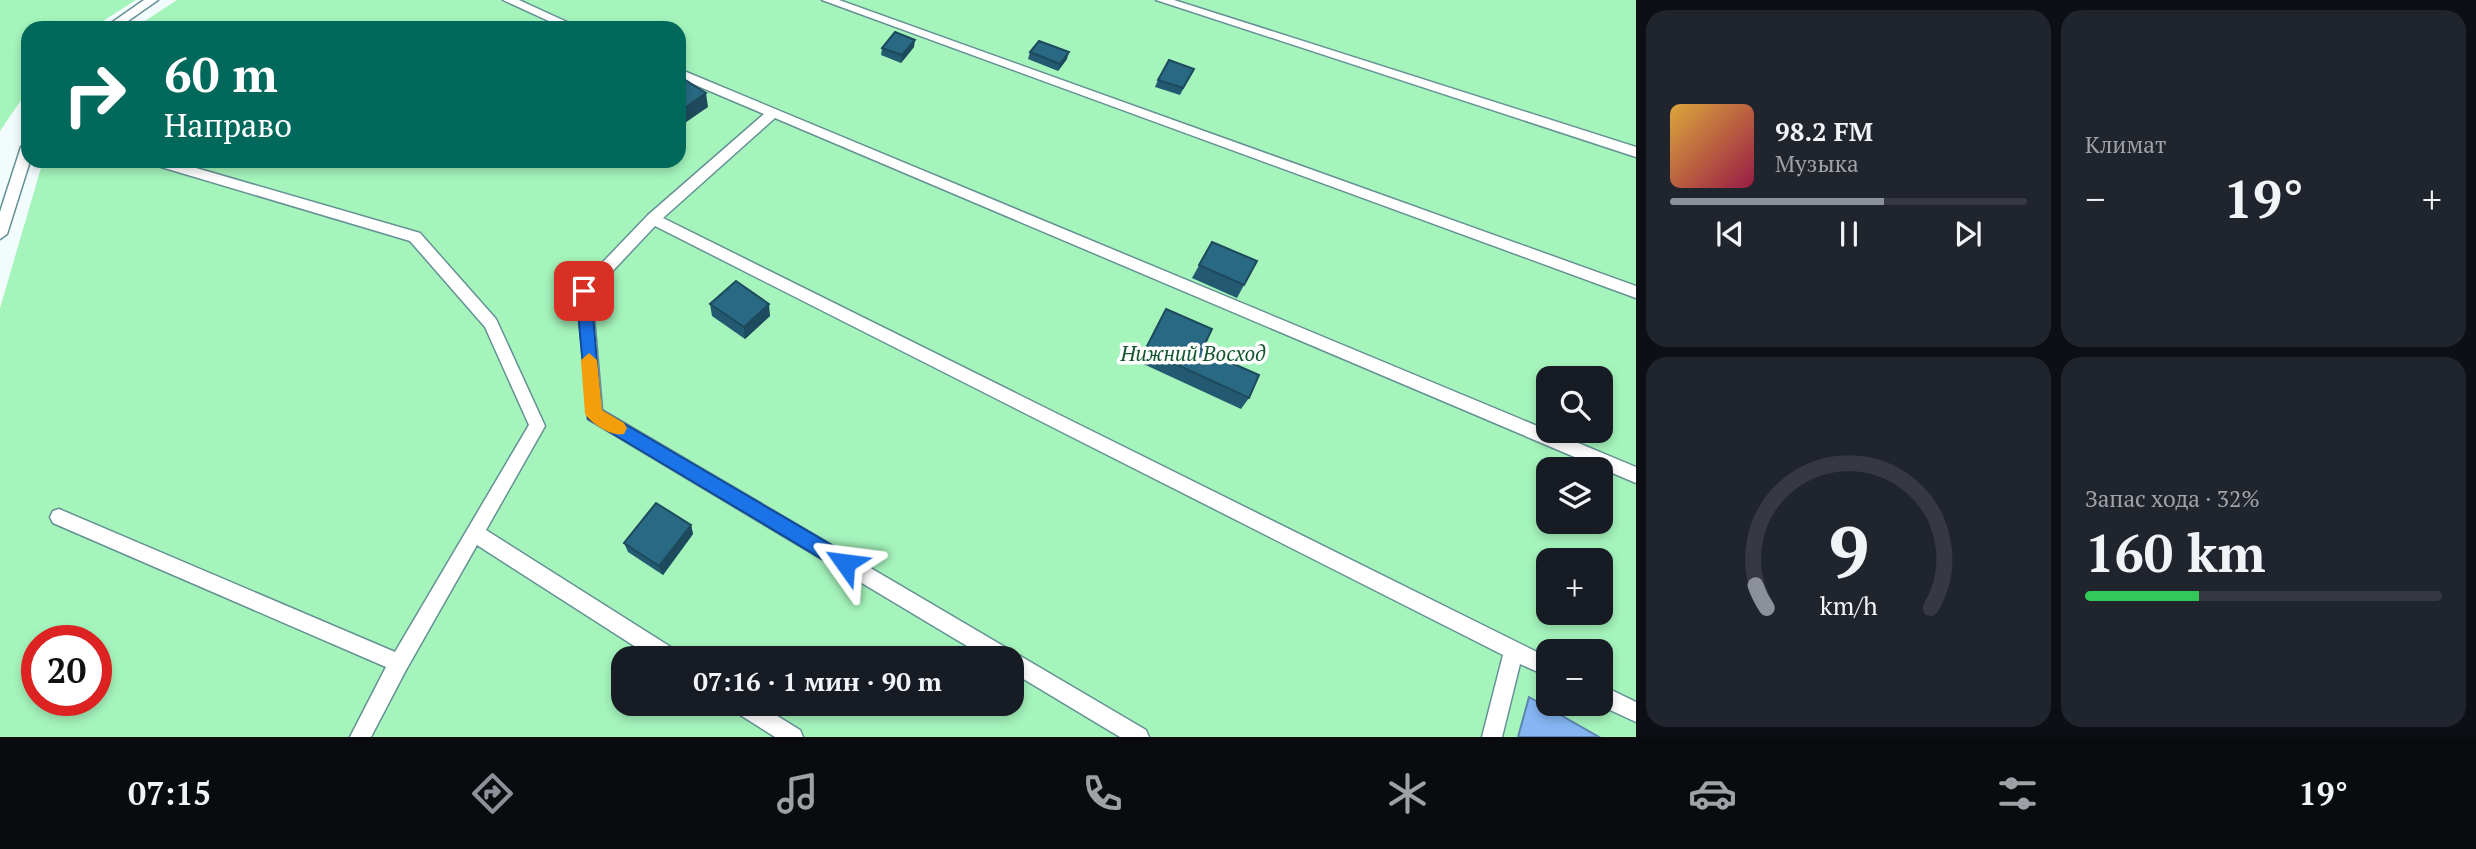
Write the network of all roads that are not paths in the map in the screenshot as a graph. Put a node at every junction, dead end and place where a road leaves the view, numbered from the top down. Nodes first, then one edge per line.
1 (152, 0) edge
2 (509, 0) edge
3 (828, 0) edge
4 (1162, 0) edge
5 (120, 21) edge
6 (558, 21) edge
7 (686, 76) edge
8 (772, 114) junction
9 (1636, 152) edge
10 (21, 168) edge
11 (180, 168) edge
12 (653, 219) junction
13 (0, 234) edge
14 (1636, 292) edge
15 (1636, 475) edge
16 (59, 517) dead end
17 (476, 534) junction
18 (651, 646) edge
19 (985, 646) edge
20 (1514, 651) junction
21 (1536, 662) edge
22 (399, 663) junction
23 (1024, 669) edge
24 (1613, 701) edge
25 (1636, 712) edge
26 (760, 716) edge
27 (360, 737) edge
28 (793, 737) edge
29 (1139, 737) edge
30 (1492, 737) edge

1 - 5 lane
2 - 6 lane
3 - 14 lane
4 - 9 lane
7 - 8 lane
8 - 12 lane
8 - 15 lane
10 - 13 lane
11 - 17 lane
12 - 19 lane
12 - 20 lane
16 - 22 lane
17 - 18 lane
17 - 22 lane
20 - 21 lane
20 - 30 lane
22 - 27 lane
23 - 29 lane
24 - 25 lane
26 - 28 lane

